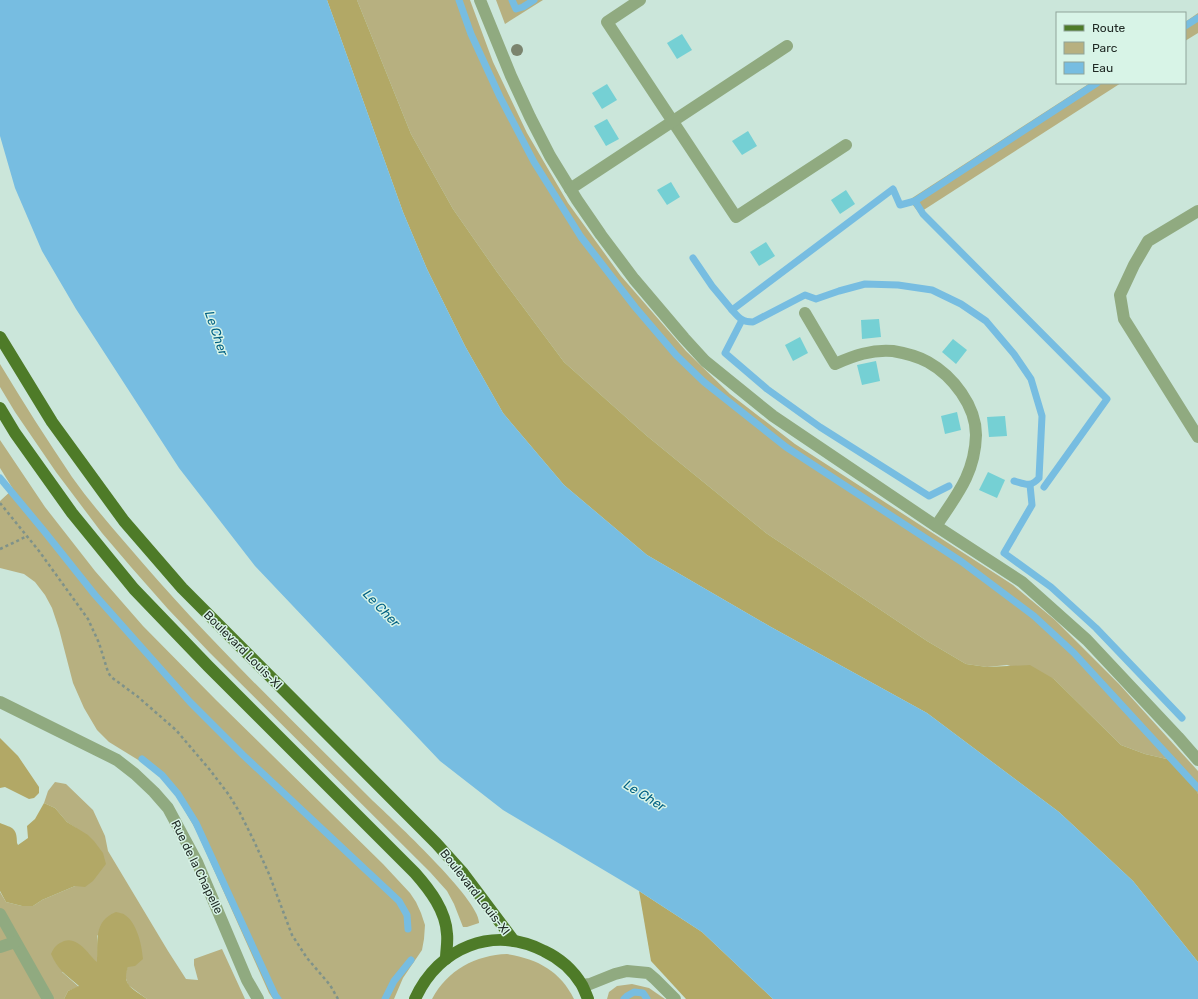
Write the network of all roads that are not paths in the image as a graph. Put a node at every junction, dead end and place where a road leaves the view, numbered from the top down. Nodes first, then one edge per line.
1 (480, 0) edge
2 (640, 0) edge
3 (786, 46) dead end
4 (673, 121) junction
5 (846, 145) dead end
6 (570, 189) junction
7 (1198, 211) edge
8 (805, 313) dead end
9 (0, 337) edge
10 (0, 408) edge
11 (1198, 437) edge
12 (936, 526) junction
13 (0, 702) edge
14 (1198, 759) edge
15 (0, 914) edge
16 (514, 941) junction
17 (15, 942) junction
18 (0, 946) edge
19 (446, 959) junction
20 (582, 985) junction
21 (48, 999) edge
22 (258, 999) edge
23 (416, 999) edge
24 (588, 999) edge
25 (675, 999) edge

1 - 6 street
2 - 4 street
3 - 4 street
4 - 5 street
4 - 6 street
6 - 12 street
7 - 11 street
8 - 12 street
9 - 16 main road, Boulevard Louis-XI
10 - 19 main road
12 - 14 street
13 - 22 street, Rue de la Chapelle
15 - 17 street
16 - 19 main road
16 - 20 main road
17 - 18 street
17 - 21 street
19 - 23 main road
20 - 24 main road
20 - 25 street

